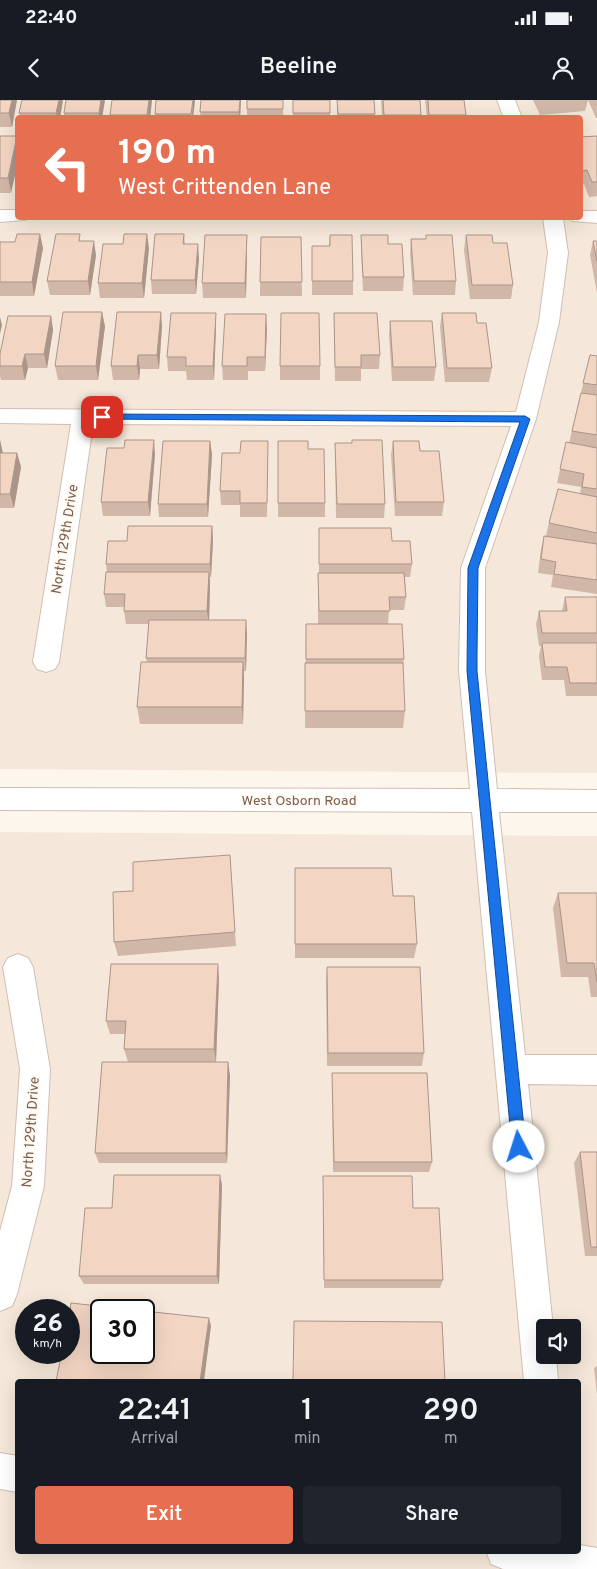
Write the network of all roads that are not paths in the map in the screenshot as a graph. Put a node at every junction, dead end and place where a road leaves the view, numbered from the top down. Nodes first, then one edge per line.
1 (506, 100) edge
2 (512, 115) edge
3 (0, 216) edge
4 (15, 216) edge
5 (583, 218) edge
6 (597, 218) edge
7 (553, 220) edge
8 (0, 416) edge
9 (83, 417) junction
10 (525, 419) junction
11 (46, 662) dead end
12 (0, 799) edge
13 (484, 800) junction
14 (597, 801) edge
15 (18, 967) dead end
16 (512, 1069) junction
17 (597, 1070) edge
18 (0, 1294) edge
19 (541, 1379) edge
20 (0, 1471) edge
21 (15, 1474) edge
22 (542, 1554) edge
23 (554, 1555) edge
24 (597, 1567) edge

1 - 2 street
3 - 4 street
5 - 6 street
7 - 10 street
8 - 9 street
9 - 10 street
9 - 11 street, North 129th Drive
10 - 13 street
12 - 13 street, West Osborn Road
13 - 14 street, West Osborn Road
13 - 16 street
15 - 18 street, North 129th Drive
16 - 17 street
16 - 19 street
20 - 21 street
22 - 23 street
23 - 24 street

